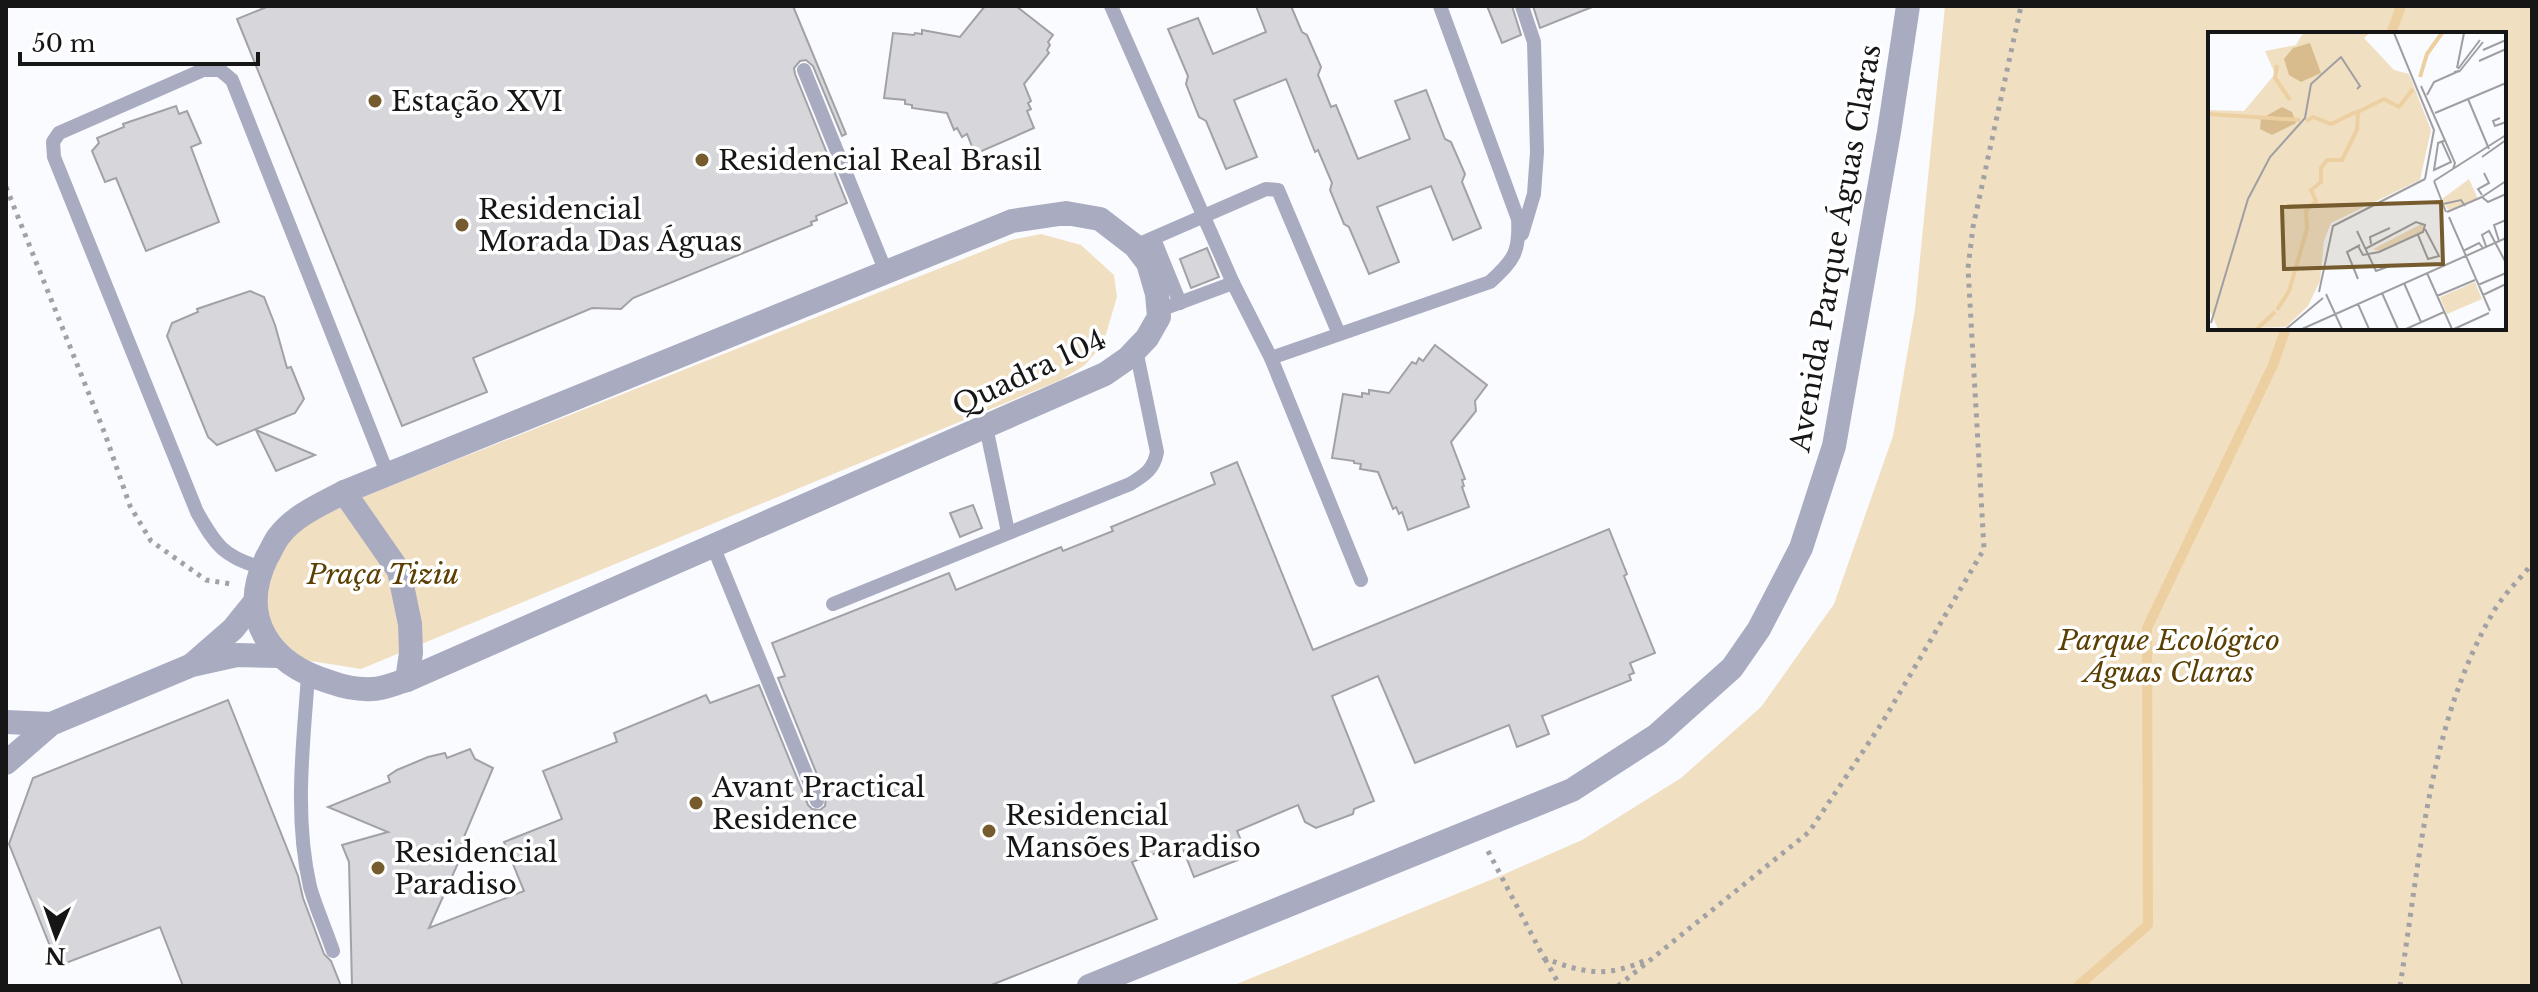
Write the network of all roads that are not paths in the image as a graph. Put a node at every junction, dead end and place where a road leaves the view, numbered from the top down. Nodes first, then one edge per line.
1 (1111, 6) edge
2 (1440, 6) edge
3 (1522, 6) edge
4 (1908, 6) edge
5 (804, 70) dead end
6 (1205, 218) junction
7 (1144, 242) junction
8 (1519, 242) junction
9 (886, 272) junction
10 (1233, 283) junction
11 (1170, 307) junction
12 (1339, 334) junction
13 (1136, 350) junction
14 (1271, 358) junction
15 (986, 427) junction
16 (388, 475) junction
17 (344, 492) junction
18 (1008, 532) junction
19 (713, 546) junction
20 (1361, 580) dead end
21 (257, 586) junction
22 (833, 604) dead end
23 (279, 656) junction
24 (192, 665) junction
25 (308, 676) junction
26 (407, 680) junction
27 (6, 722) edge
28 (51, 724) junction
29 (6, 763) edge
30 (817, 801) dead end
31 (333, 951) dead end
32 (1089, 986) edge

1 - 6 lane
2 - 8 lane
3 - 8 lane
4 - 32 street, Avenida Parque Águas Claras
5 - 9 lane
6 - 7 lane
6 - 10 lane
6 - 12 lane
7 - 9 street
7 - 11 street
8 - 12 lane
9 - 16 street
10 - 11 lane
10 - 14 lane
11 - 13 street, Quadra 104
12 - 14 lane
13 - 15 street, Quadra 104
13 - 18 lane
14 - 20 lane
15 - 18 lane
15 - 19 street, Quadra 104
16 - 17 street
16 - 21 lane
17 - 21 street
17 - 26 street
18 - 22 lane
19 - 26 street, Quadra 104
19 - 30 lane
21 - 23 street, Quadra 104
21 - 24 street
23 - 24 street
23 - 25 street, Quadra 104
24 - 28 street
25 - 26 street, Quadra 104
25 - 31 lane
27 - 28 street
28 - 29 street

